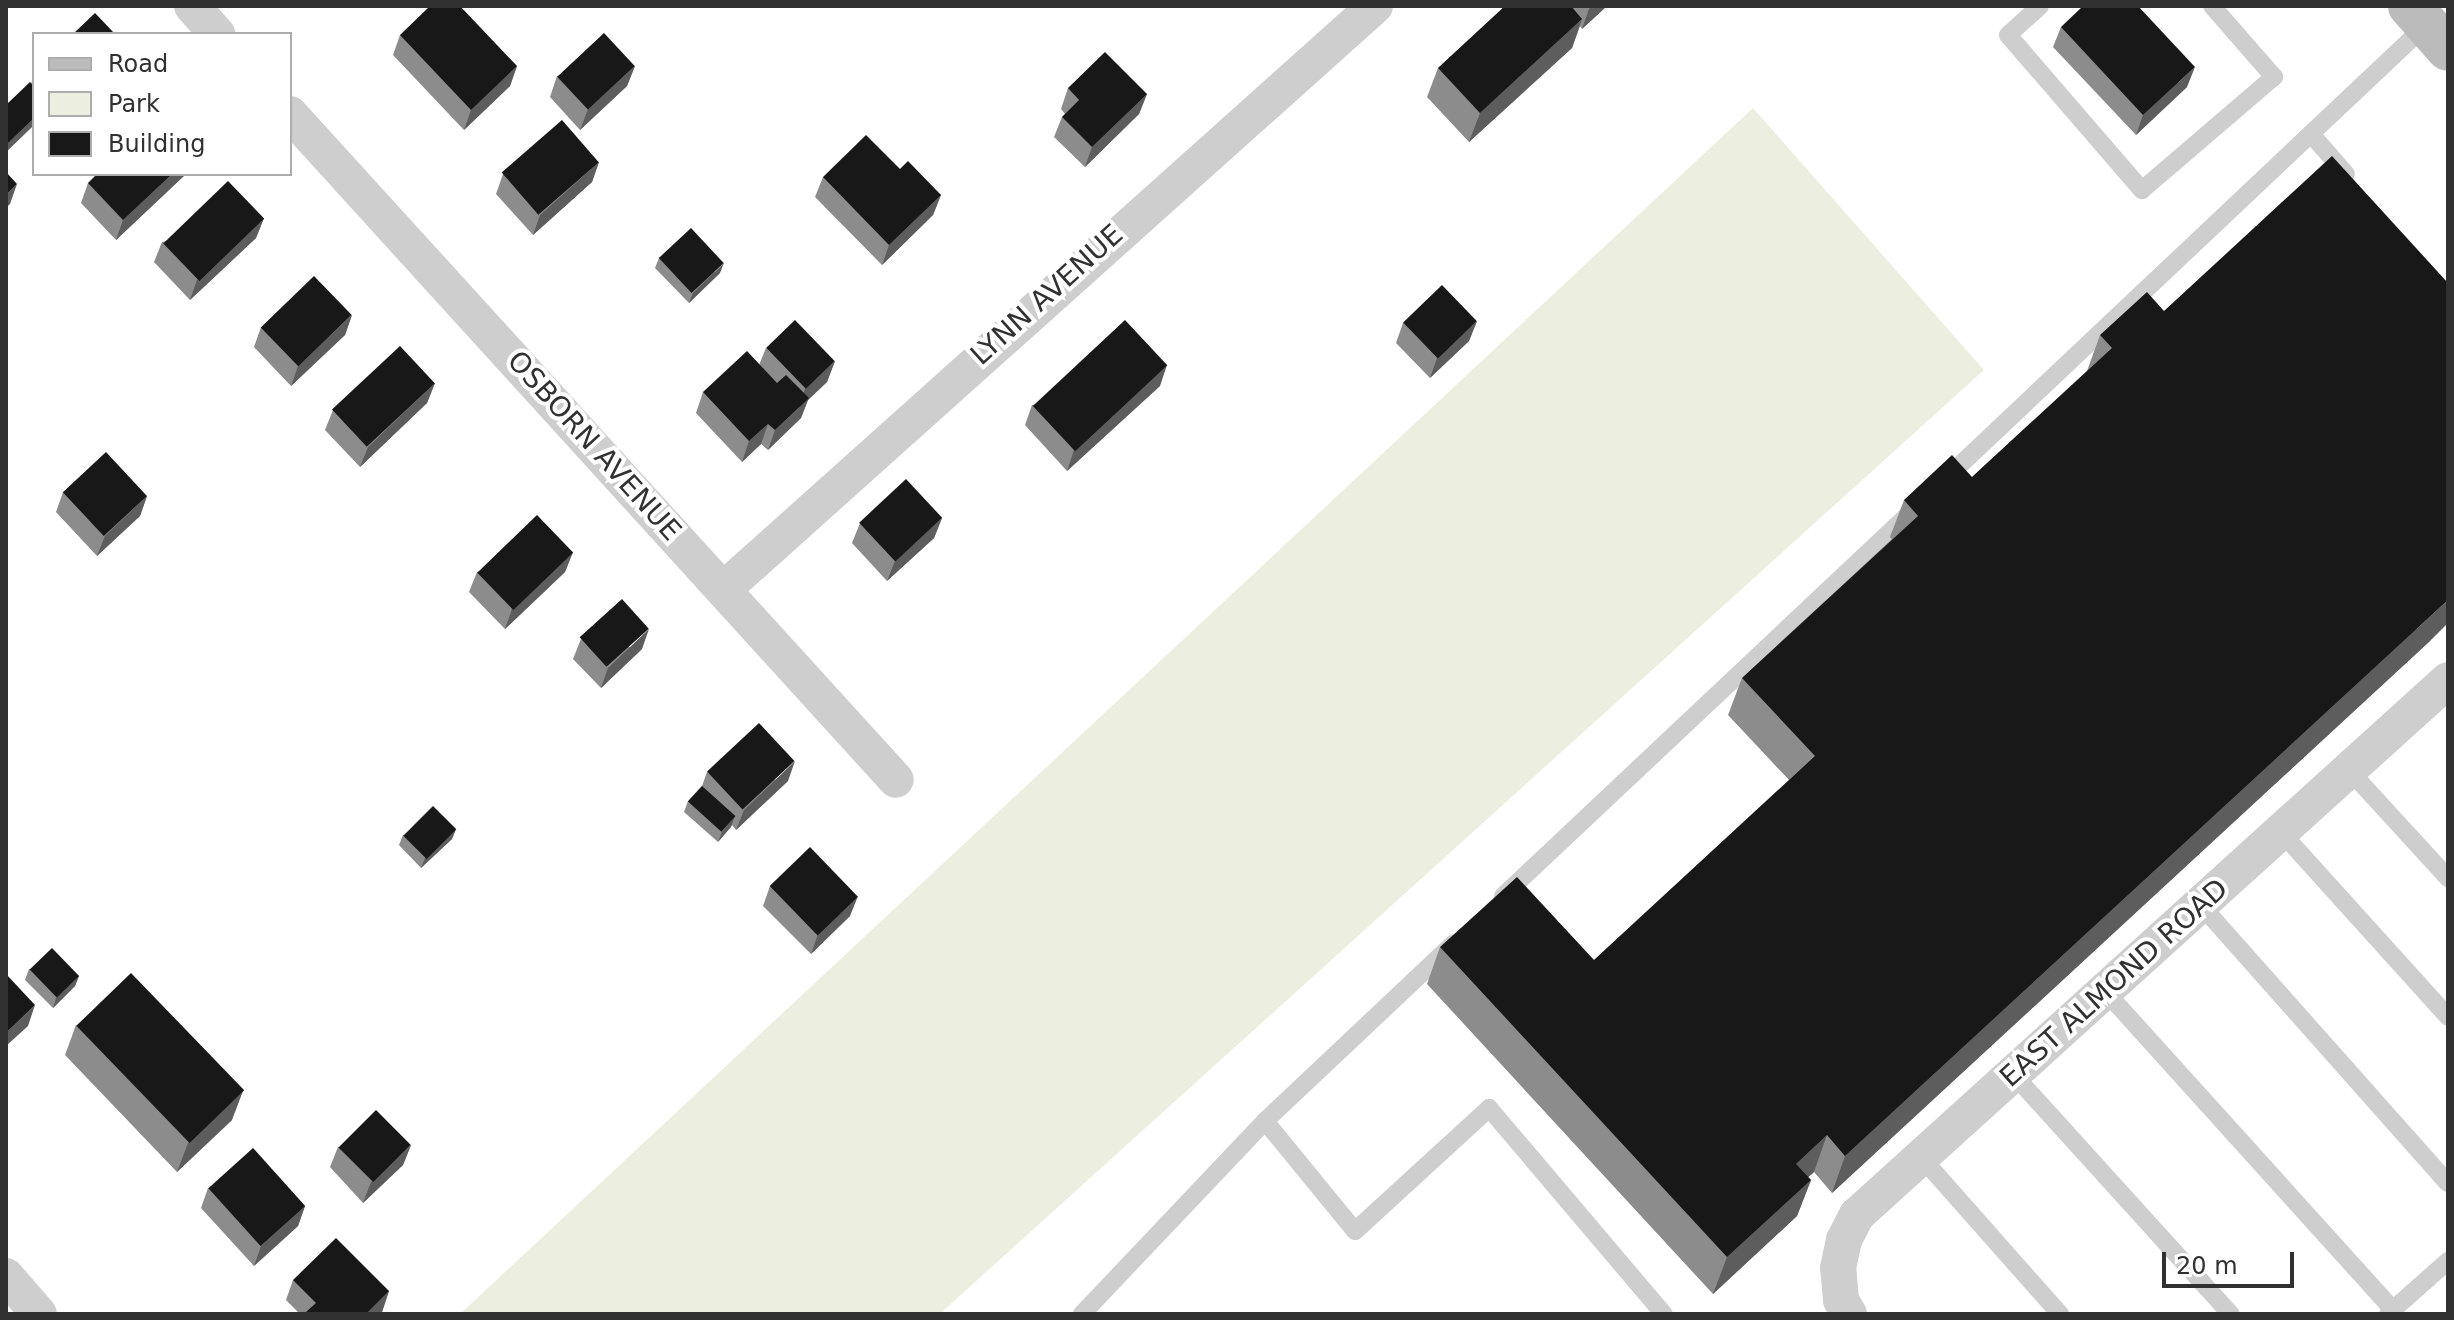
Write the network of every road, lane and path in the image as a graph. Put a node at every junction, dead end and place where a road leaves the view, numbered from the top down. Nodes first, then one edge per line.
1 (192, 6) edge
2 (1375, 6) edge
3 (2040, 6) edge
4 (2212, 6) edge
5 (2428, 27) edge
6 (215, 32) edge
7 (292, 116) edge
8 (2311, 134) junction
9 (2364, 194) edge
10 (724, 589) junction
11 (2448, 680) edge
12 (2349, 770) junction
13 (896, 780) dead end
14 (2281, 832) junction
15 (2448, 878) edge
16 (2200, 904) junction
17 (1486, 912) edge
18 (1463, 934) edge
19 (2105, 991) junction
20 (2448, 1017) edge
21 (2013, 1074) junction
22 (1265, 1121) junction
23 (1921, 1157) junction
24 (2448, 1183) edge
25 (2448, 1261) edge
26 (6, 1276) edge
27 (1839, 1309) edge
28 (2390, 1312) edge
29 (39, 1314) edge
30 (1082, 1314) edge
31 (1664, 1314) edge
32 (2060, 1314) edge
33 (2231, 1314) edge

1 - 6 street
2 - 10 street, LYNN AVENUE
3 - 4 lane
5 - 8 lane
7 - 10 street, OSBORN AVENUE
8 - 9 lane
8 - 17 lane
10 - 13 street, OSBORN AVENUE
11 - 12 street, EAST ALMOND ROAD
12 - 14 street, EAST ALMOND ROAD
12 - 15 lane
14 - 16 street, EAST ALMOND ROAD
14 - 20 lane
16 - 19 street, EAST ALMOND ROAD
16 - 24 lane
18 - 22 lane
19 - 21 street, EAST ALMOND ROAD
19 - 28 lane
21 - 23 street, EAST ALMOND ROAD
21 - 33 lane
22 - 30 lane
22 - 31 lane
23 - 27 street, EAST ALMOND ROAD
23 - 32 lane
25 - 28 lane
26 - 29 street

